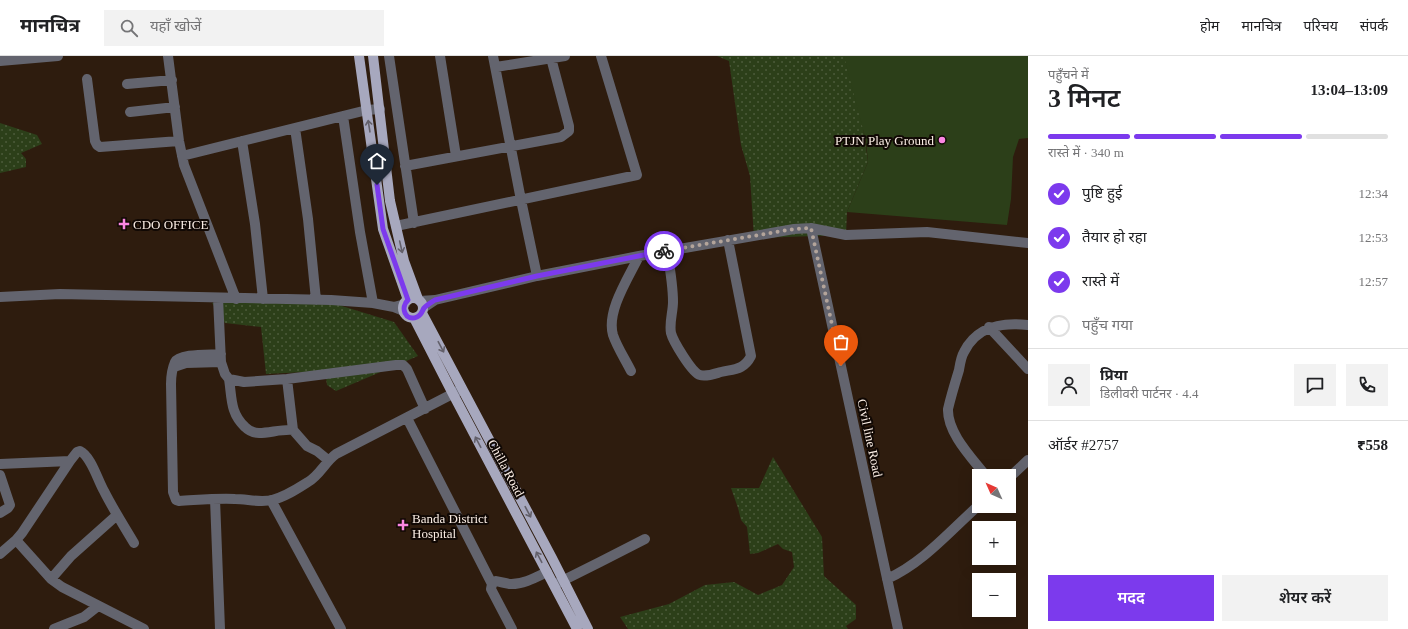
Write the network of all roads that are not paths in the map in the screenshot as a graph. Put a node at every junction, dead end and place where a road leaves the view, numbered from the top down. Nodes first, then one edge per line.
1 (58, 56) edge
2 (168, 56) edge
3 (360, 56) edge
4 (373, 56) edge
5 (389, 56) edge
6 (440, 56) edge
7 (493, 56) edge
8 (564, 56) edge
9 (601, 56) edge
10 (37, 57) edge
11 (551, 58) junction
12 (6, 59) edge
13 (496, 67) junction
14 (87, 78) dead end
15 (172, 80) junction
16 (127, 84) dead end
17 (175, 107) junction
18 (380, 109) junction
19 (367, 110) junction
20 (130, 112) dead end
21 (343, 116) junction
22 (295, 128) junction
23 (179, 141) junction
24 (242, 141) junction
25 (511, 146) junction
26 (182, 156) junction
27 (456, 156) junction
28 (405, 166) junction
29 (521, 200) junction
30 (414, 223) junction
31 (396, 226) junction
32 (811, 228) junction
33 (728, 240) junction
34 (1028, 243) edge
35 (667, 251) junction
36 (639, 256) junction
37 (537, 276) junction
38 (0, 297) edge
39 (218, 298) junction
40 (236, 299) junction
41 (263, 299) junction
42 (316, 300) junction
43 (373, 303) junction
44 (414, 307) junction
45 (1028, 325) edge
46 (989, 327) junction
47 (221, 358) junction
48 (1028, 369) edge
49 (631, 371) dead end
50 (229, 378) junction
51 (286, 379) junction
52 (463, 389) junction
53 (453, 394) junction
54 (425, 409) junction
55 (407, 418) junction
56 (293, 430) junction
57 (328, 460) junction
58 (1028, 460) edge
59 (70, 461) junction
60 (0, 464) edge
61 (981, 469) edge
62 (1016, 471) edge
63 (0, 475) edge
64 (514, 485) junction
65 (504, 491) junction
66 (215, 499) junction
67 (271, 500) junction
68 (972, 511) edge
69 (0, 513) edge
70 (117, 515) junction
71 (645, 539) dead end
72 (16, 540) junction
73 (134, 543) dead end
74 (0, 554) edge
75 (547, 572) junction
76 (51, 579) junction
77 (888, 579) junction
78 (564, 581) junction
79 (492, 584) junction
80 (553, 585) junction
81 (98, 606) junction
82 (129, 626) edge
83 (54, 629) edge
84 (144, 629) edge
85 (220, 629) edge
86 (341, 629) edge
87 (512, 629) edge
88 (576, 629) edge
89 (588, 629) edge
90 (898, 629) edge

1 - 10 street
2 - 15 street
3 - 19 main road, Chilla Road
4 - 18 main road
5 - 28 street
6 - 27 street
7 - 13 street
8 - 11 street
9 - 29 street
10 - 12 street
11 - 13 street
11 - 25 street
13 - 25 street
14 - 23 street
15 - 16 street
15 - 17 street
17 - 20 street
17 - 23 street
18 - 19 street
18 - 31 main road
19 - 21 street
44 -> 19 main road, Chilla Road
21 - 22 street
21 - 43 street
22 - 24 street
22 - 42 street
23 - 26 street
24 - 26 street
24 - 41 street
25 - 27 street
25 - 29 street
26 - 40 street
27 - 28 street
28 - 30 street
29 - 30 street
29 - 37 street
30 - 31 street
31 -> 44 main road
32 - 33 street
32 - 34 street
32 - 77 street, Civil line Road
33 - 35 street
33 - 35 street
35 - 36 street
36 - 37 street
36 - 49 street
37 - 44 street
38 - 39 street
39 - 40 street
39 - 47 street
40 - 41 street
41 - 42 street
42 - 43 street
43 - 44 street
44 -> 52 main road
44 - 53 main road, Chilla Road
45 - 46 street
46 - 48 street
46 - 61 street
47 - 50 street
47 - 66 street
50 - 51 street
50 - 56 street
51 - 54 street
51 - 56 street
52 - 53 street
52 - 64 main road
53 - 54 street
65 -> 53 main road, Chilla Road
54 - 55 street
55 - 57 street
55 - 79 street
56 - 57 street
57 - 67 street
58 - 62 street
59 - 60 street
59 - 70 street
59 - 72 street
63 - 69 street
64 - 65 main road
64 -> 78 main road
75 -> 65 main road, Chilla Road
66 - 67 street
66 - 85 street
67 - 86 street
68 - 77 street
70 - 73 street
70 - 76 street
71 - 78 street
72 - 74 street
72 - 76 street
75 - 79 street
75 - 80 main road, Chilla Road
76 - 81 street
77 - 90 street, Civil line Road
78 - 80 street
78 - 89 main road
79 - 87 street
80 - 88 main road, Chilla Road
81 - 82 street
81 - 83 street
82 - 84 street

